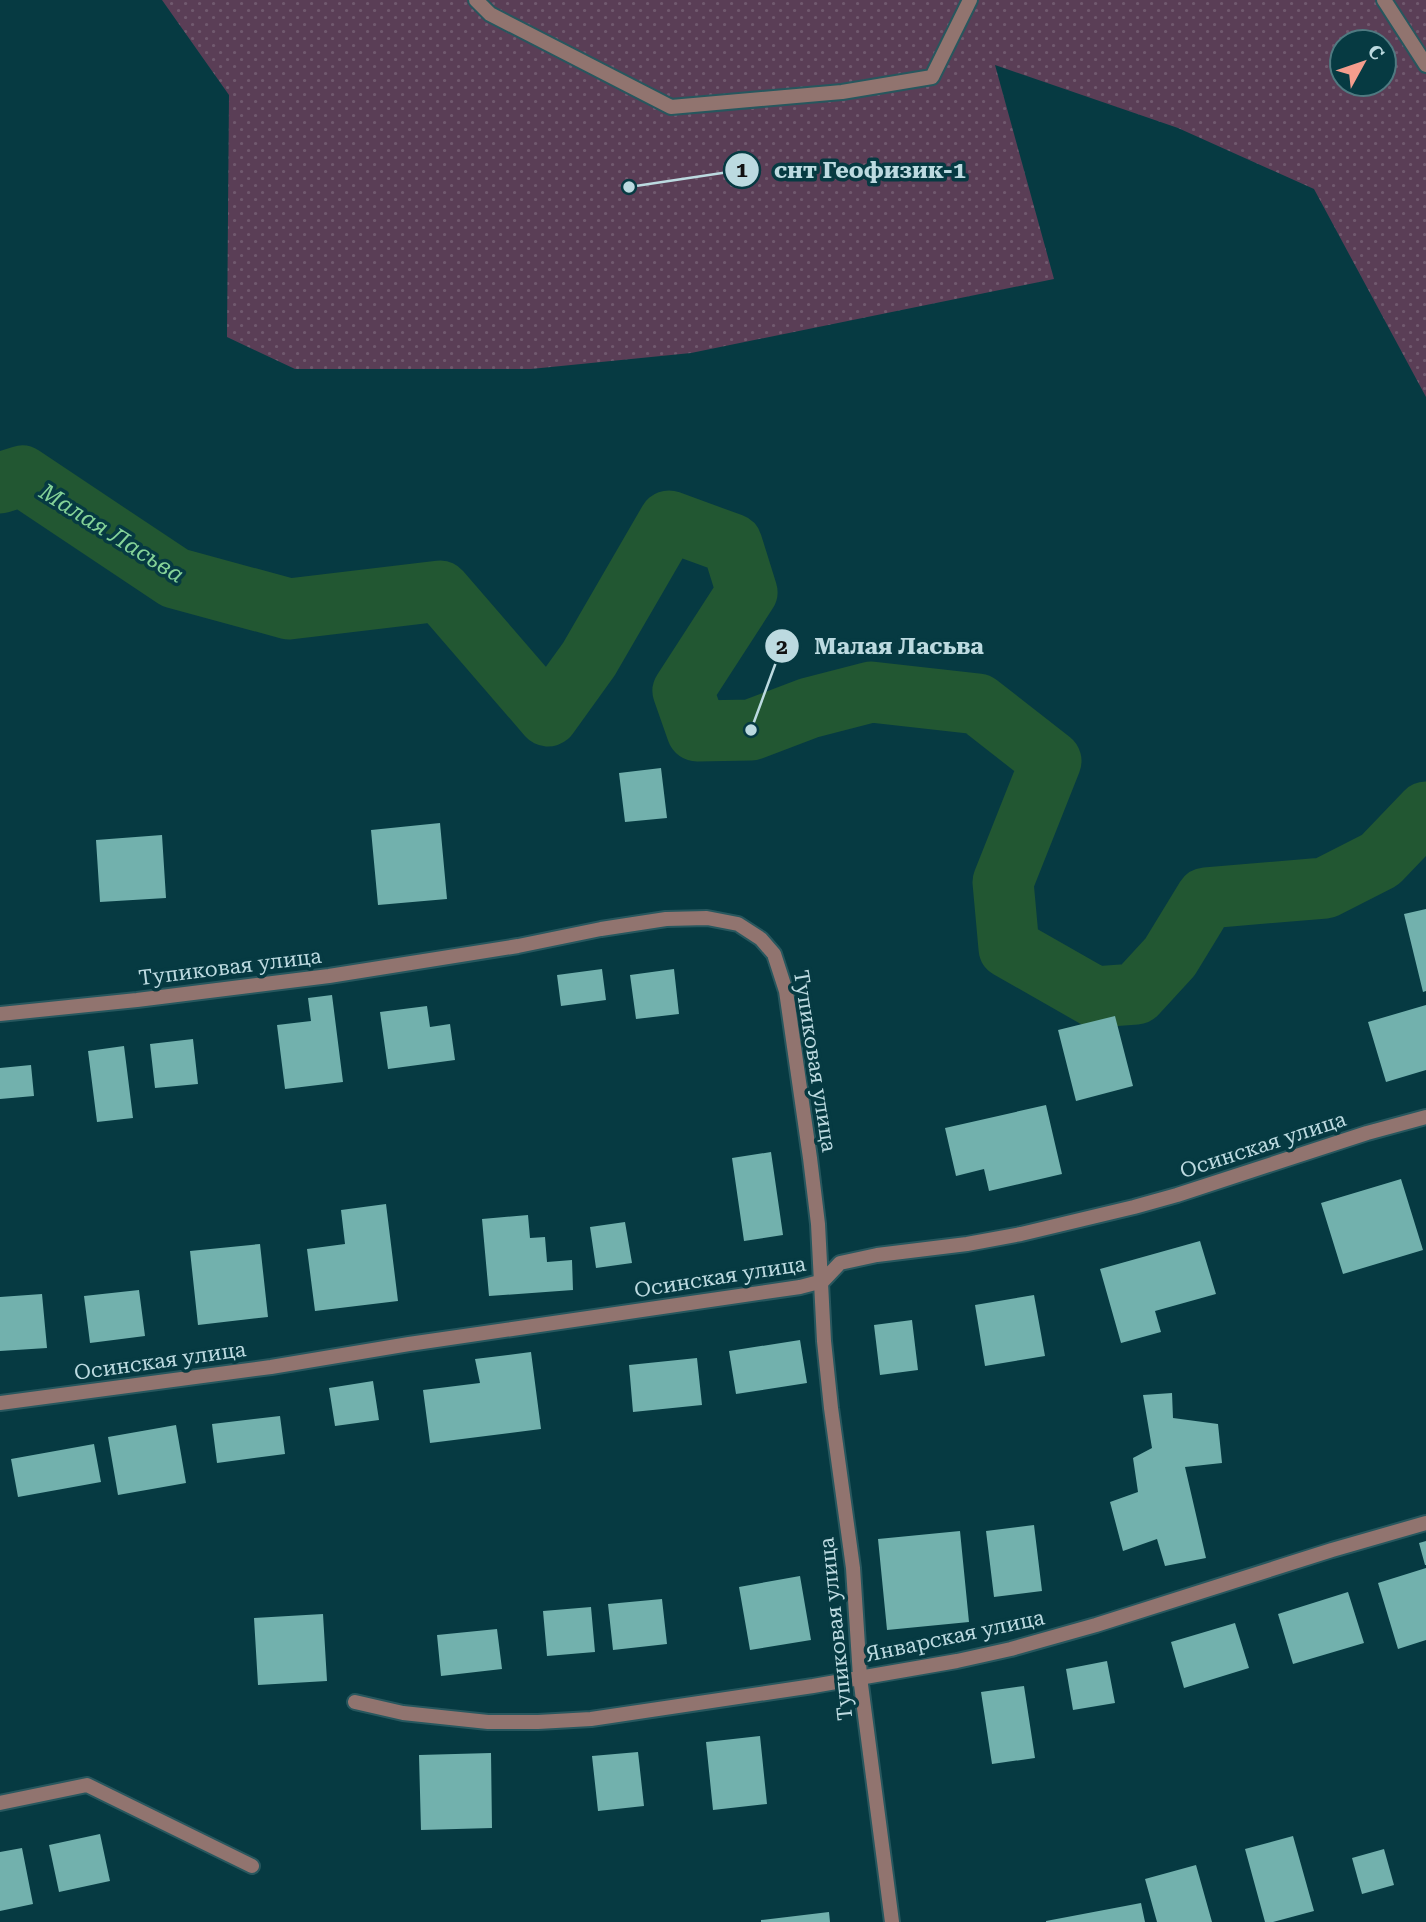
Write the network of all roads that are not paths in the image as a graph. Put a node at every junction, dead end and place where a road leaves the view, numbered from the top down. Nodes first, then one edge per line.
1 (476, 0) edge
2 (970, 0) edge
3 (1384, 0) edge
4 (1426, 65) edge
5 (0, 1014) edge
6 (1426, 1117) edge
7 (822, 1281) junction
8 (0, 1403) edge
9 (1426, 1523) edge
10 (860, 1677) junction
11 (355, 1702) dead end
12 (0, 1803) edge
13 (252, 1866) dead end
14 (892, 1922) edge

1 - 2 street
3 - 4 street
5 - 7 street, Тупиковая улица
6 - 7 street, Осинская улица
7 - 8 street, Осинская улица
7 - 10 street, Тупиковая улица
9 - 10 street, Январская улица
10 - 11 street, Январская улица
10 - 14 street, Тупиковая улица
12 - 13 street

